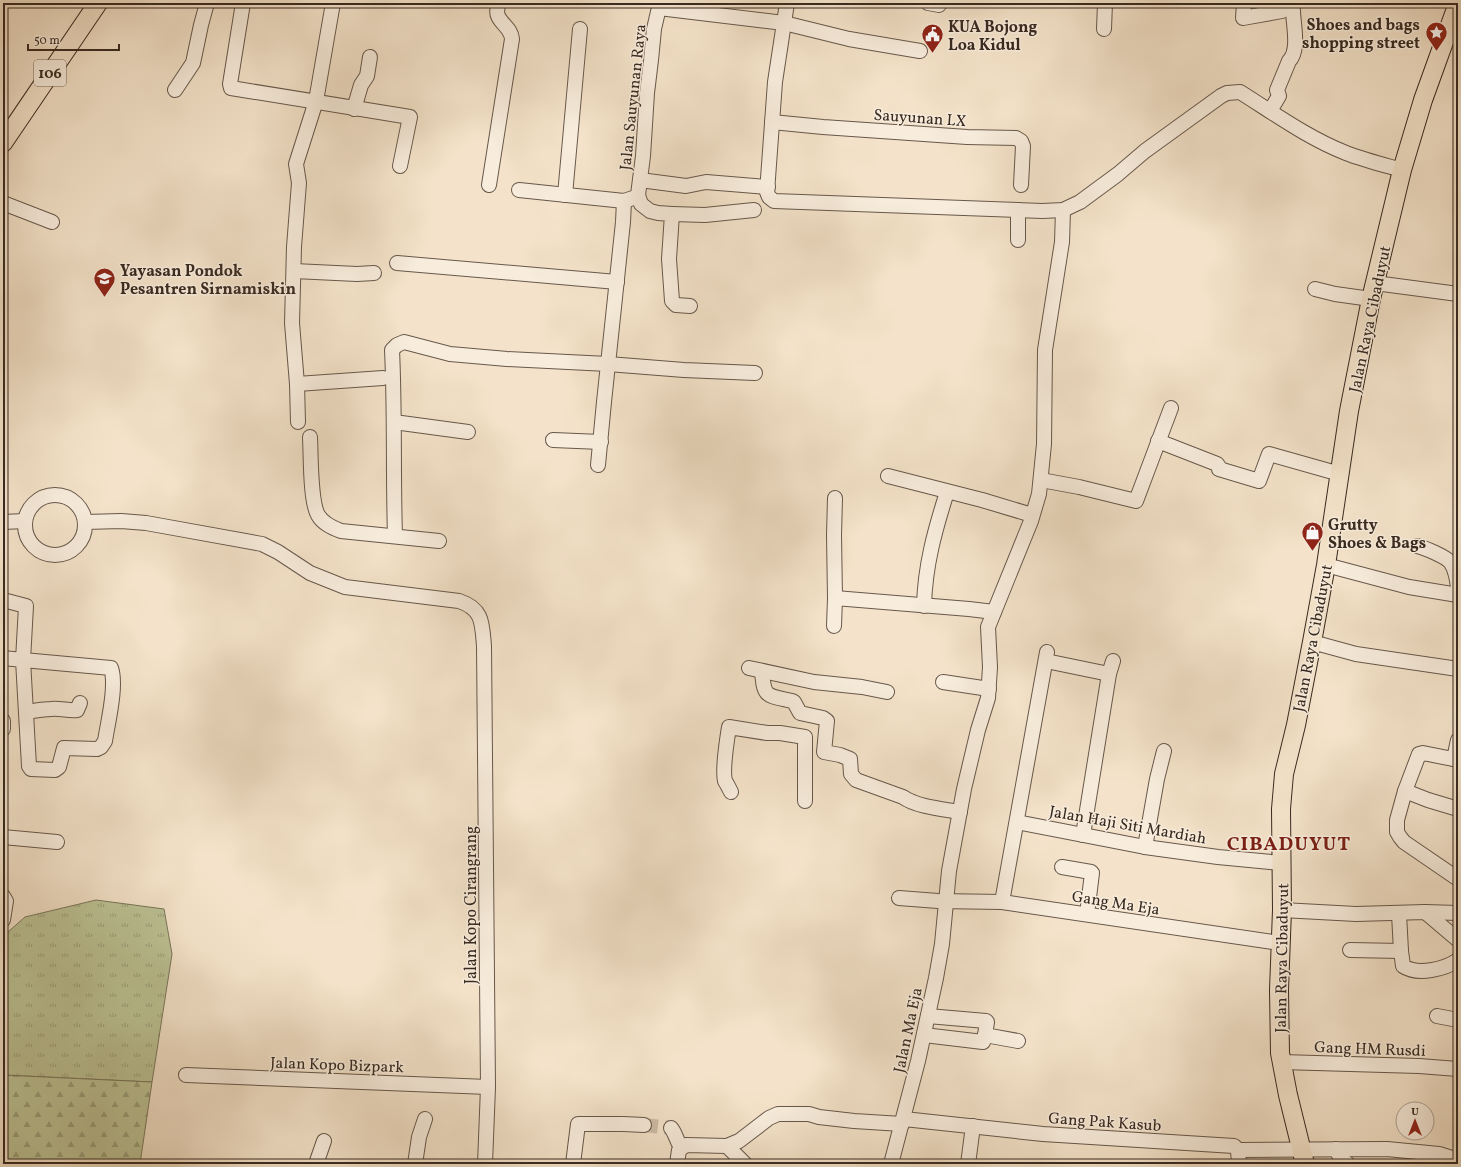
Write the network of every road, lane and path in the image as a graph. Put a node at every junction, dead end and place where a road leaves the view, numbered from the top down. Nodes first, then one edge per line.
1 (98, 3) edge
2 (207, 3) edge
3 (243, 3) edge
4 (333, 3) edge
5 (498, 3) edge
6 (787, 3) edge
7 (1105, 3) edge
8 (1244, 3) edge
9 (1458, 3) edge
10 (659, 6) edge
11 (1283, 6) edge
12 (784, 23) junction
13 (580, 29) dead end
14 (1104, 29) dead end
15 (920, 51) dead end
16 (370, 57) dead end
17 (175, 90) dead end
18 (316, 101) junction
19 (354, 108) junction
20 (1270, 111) junction
21 (772, 122) junction
22 (3, 143) edge
23 (400, 166) dead end
24 (1402, 170) junction
25 (640, 180) junction
26 (489, 185) dead end
27 (1021, 185) dead end
28 (768, 187) junction
29 (518, 190) dead end
30 (565, 195) junction
31 (638, 195) junction
32 (624, 201) junction
33 (3, 203) edge
34 (754, 210) dead end
35 (1018, 210) junction
36 (1063, 210) junction
37 (672, 214) junction
38 (52, 222) dead end
39 (1018, 240) dead end
40 (397, 263) dead end
41 (294, 271) junction
42 (374, 273) dead end
43 (617, 282) junction
44 (1315, 289) dead end
45 (1373, 291) junction
46 (1458, 294) edge
47 (690, 306) dead end
48 (608, 364) junction
49 (755, 374) dead end
50 (383, 378) dead end
51 (297, 384) junction
52 (1171, 408) dead end
53 (298, 422) dead end
54 (394, 422) junction
55 (468, 432) dead end
56 (310, 437) dead end
57 (553, 440) dead end
58 (1158, 441) junction
59 (601, 442) junction
60 (598, 465) dead end
61 (1340, 474) junction
62 (888, 476) dead end
63 (1041, 480) junction
64 (947, 492) junction
65 (835, 498) dead end
66 (1032, 515) junction
67 (25, 521) junction
68 (3, 522) edge
69 (85, 522) junction
70 (396, 536) junction
71 (439, 541) dead end
72 (1417, 546) dead end
73 (1326, 565) junction
74 (1458, 587) edge
75 (1458, 595) edge
76 (834, 598) junction
77 (3, 600) edge
78 (924, 606) junction
79 (994, 612) junction
80 (834, 626) dead end
81 (1312, 642) junction
82 (3, 658) edge
83 (23, 660) junction
84 (1458, 669) edge
85 (943, 682) dead end
86 (989, 689) junction
87 (887, 692) dead end
88 (80, 703) dead end
89 (26, 712) junction
90 (3, 721) edge
91 (3, 729) edge
92 (806, 737) junction
93 (826, 738) junction
94 (1458, 740) edge
95 (1164, 751) dead end
96 (1456, 760) edge
97 (1406, 791) junction
98 (731, 792) dead end
99 (805, 801) dead end
100 (1458, 809) edge
101 (960, 812) junction
102 (1017, 822) junction
103 (1083, 835) junction
104 (3, 837) edge
105 (57, 842) dead end
106 (1145, 847) junction
107 (1281, 862) junction
108 (1062, 867) dead end
109 (1458, 879) edge
110 (3, 896) edge
111 (899, 898) dead end
112 (946, 900) junction
113 (1002, 902) junction
114 (1282, 910) junction
115 (1425, 912) junction
116 (1458, 913) edge
117 (1087, 914) junction
118 (1399, 914) junction
119 (3, 920) edge
120 (1458, 940) edge
121 (1280, 943) junction
122 (1350, 950) dead end
123 (1401, 951) junction
124 (1458, 960) edge
125 (928, 1016) junction
126 (1436, 1016) dead end
127 (1458, 1020) edge
128 (985, 1035) junction
129 (924, 1036) junction
130 (1018, 1041) dead end
131 (1281, 1062) junction
132 (1458, 1069) edge
133 (186, 1075) dead end
134 (488, 1087) junction
135 (425, 1119) dead end
136 (903, 1122) junction
137 (644, 1126) tunnel mouth
138 (973, 1126) junction
139 (671, 1128) dead end
140 (324, 1141) dead end
141 (683, 1146) junction
142 (727, 1146) junction
143 (1336, 1149) junction
144 (1238, 1150) junction
145 (1304, 1157) edge
146 (1458, 1160) edge
147 (316, 1164) edge
148 (415, 1164) edge
149 (485, 1164) edge
150 (573, 1164) edge
151 (677, 1164) edge
152 (745, 1164) edge
153 (891, 1164) edge
154 (968, 1164) edge
155 (1239, 1164) edge
156 (1348, 1164) edge

1 - 22 main road, 106
2 - 17 street
3 - 18 street
4 - 18 street
5 - 26 street
6 - 12 street
7 - 14 street
8 - 11 street
9 - 24 main road, Jalan Raya Cibaduyut
10 - 12 street
10 - 25 street, Jalan Sauyunan Raya
11 - 20 street
12 - 15 street
12 - 21 street
13 - 30 street
16 - 19 street
18 - 19 street
18 - 41 street
19 - 23 street
20 - 24 street
20 - 36 street
21 - 27 street, Sauyunan LX
21 - 28 street
24 - 45 main road, Jalan Raya Cibaduyut
25 - 28 street
25 - 31 street, Jalan Sauyunan Raya
28 - 35 street
29 - 30 street
30 - 32 street
31 - 32 street
31 - 37 street
32 - 43 street
33 - 38 street
34 - 37 street
35 - 36 street
35 - 39 street
36 - 63 street, Jalan Ma Eja
37 - 47 street
40 - 43 street
41 - 42 street
41 - 51 street
43 - 48 street
44 - 45 street
45 - 46 street
45 - 61 main road, Jalan Raya Cibaduyut
48 - 49 street
48 - 54 street
48 - 59 street
50 - 51 street
51 - 53 street
52 - 58 street
54 - 55 street
54 - 70 street
56 - 70 street
57 - 59 street
58 - 61 street
58 - 63 street
59 - 60 street
61 - 73 main road, Jalan Raya Cibaduyut
62 - 64 street
63 - 66 street, Jalan Ma Eja
64 - 66 street
64 - 78 street
65 - 76 street
66 - 79 street, Jalan Ma Eja
67 - 68 street
67 - 69 street
67 - 69 street
69 - 134 street, Jalan Kopo Cirangrang
70 - 71 street
72 - 74 street
73 - 75 street
73 - 81 main road, Jalan Raya Cibaduyut
76 - 78 street
76 - 80 street
77 - 83 street
78 - 79 street
79 - 86 street, Jalan Ma Eja
81 - 84 street
81 - 107 main road, Jalan Raya Cibaduyut
82 - 83 street
83 - 89 street
83 - 89 street
85 - 86 street
86 - 101 street, Jalan Ma Eja
87 - 93 street
88 - 89 street
90 - 91 street
92 - 93 street
92 - 98 street
92 - 99 street
93 - 101 street
94 - 96 street
95 - 106 street
96 - 97 street
97 - 100 street
97 - 109 street
101 - 112 street, Jalan Ma Eja
102 - 103 street, Jalan Haji Siti Mardiah
102 - 103 street
102 - 113 street
103 - 106 street, Jalan Haji Siti Mardiah
104 - 105 street
106 - 107 street, Jalan Haji Siti Mardiah
107 - 114 main road, Jalan Raya Cibaduyut
108 - 117 street
110 - 119 street
111 - 112 street, Gang Ma Eja
112 - 113 street, Gang Ma Eja
112 - 125 street, Jalan Ma Eja
113 - 117 street, Gang Ma Eja
114 - 118 street
114 - 121 main road, Jalan Raya Cibaduyut
115 - 116 street
115 - 118 street
115 - 120 street
117 - 121 street, Gang Ma Eja
118 - 123 street
121 - 131 main road, Jalan Raya Cibaduyut
122 - 123 street
123 - 124 street
125 - 128 street
125 - 129 street, Jalan Ma Eja
126 - 127 street
128 - 129 street
128 - 130 street
129 - 136 street, Jalan Ma Eja
131 - 132 street, Gang HM Rusdi
131 - 145 main road, Jalan Raya Cibaduyut
133 - 134 street, Jalan Kopo Bizpark
134 - 149 street, Jalan Kopo Cirangrang
135 - 148 street
136 - 138 street, Gang Pak Kasub
136 - 142 street
136 - 153 street, Jalan Ma Eja
137 - 150 street
138 - 144 street, Gang Pak Kasub
138 - 154 street
139 - 141 street
140 - 147 street
141 - 142 street
141 - 151 street
142 - 152 street
143 - 145 street, Gang Pak Kasub
143 - 146 street, Gang Pak Kasub
143 - 156 street
144 - 145 street, Gang Pak Kasub
144 - 155 street

